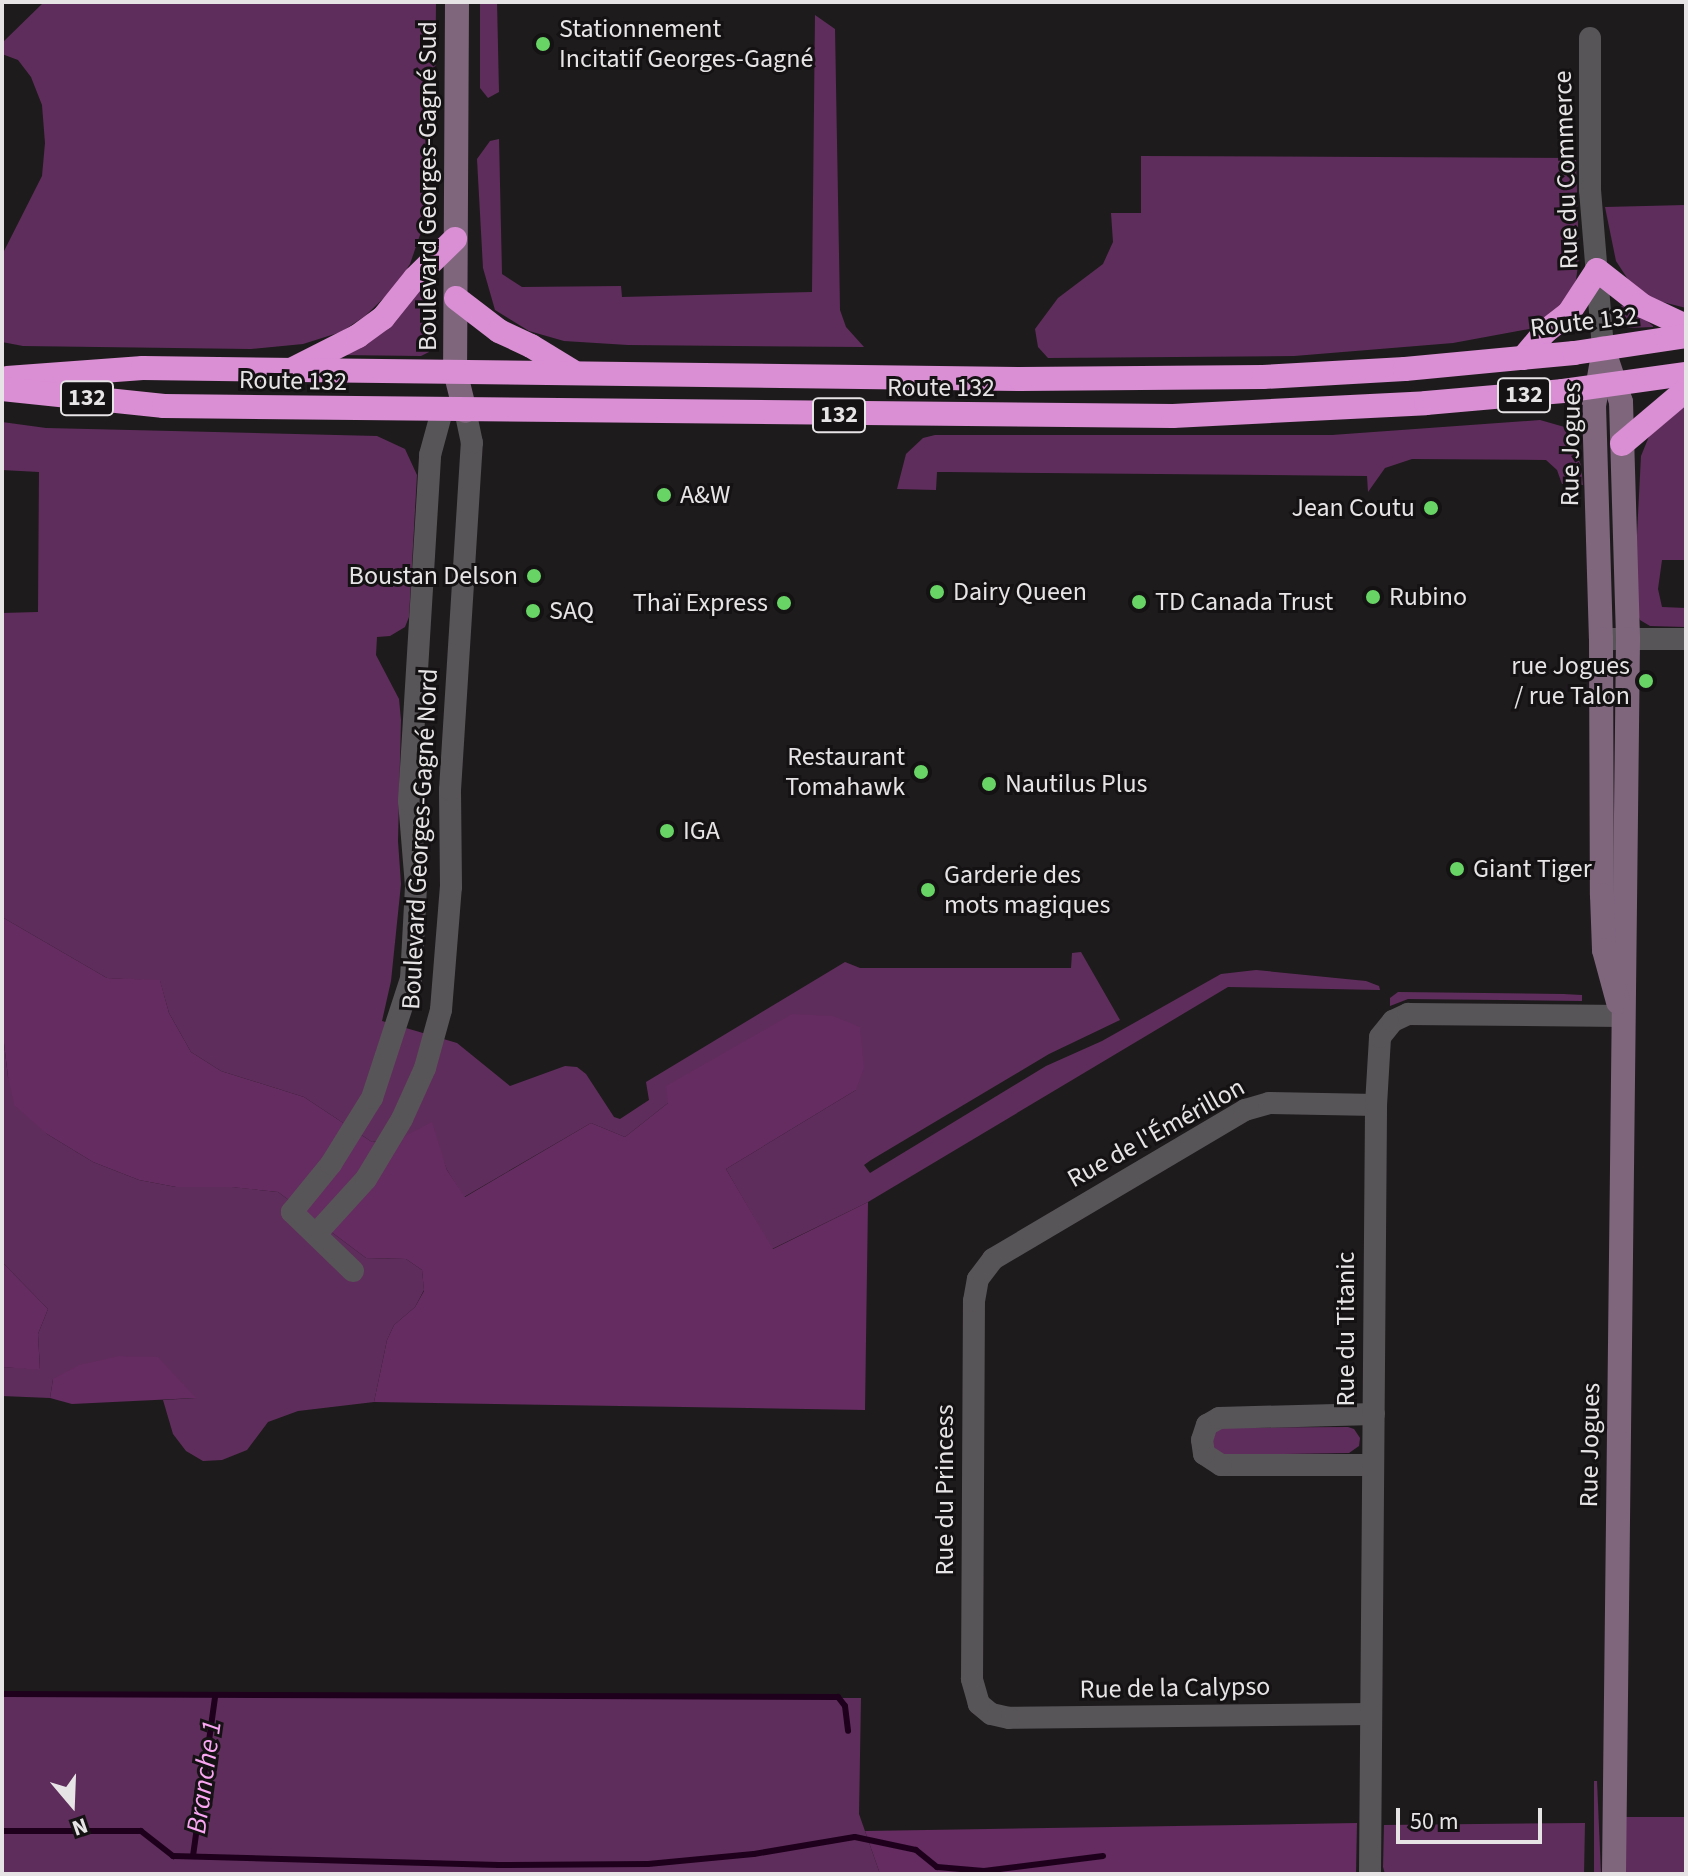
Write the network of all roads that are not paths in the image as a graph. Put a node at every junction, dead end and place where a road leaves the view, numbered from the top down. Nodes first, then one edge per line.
1 (457, 2) edge
2 (1590, 38) dead end
3 (455, 239) junction
4 (1597, 270) junction
5 (456, 298) junction
6 (1686, 326) edge
7 (1686, 336) edge
8 (1603, 348) junction
9 (1523, 358) junction
10 (291, 370) junction
11 (455, 371) junction
12 (572, 371) junction
13 (1686, 374) edge
14 (2, 378) edge
15 (1606, 386) junction
16 (2, 389) edge
17 (1686, 390) edge
18 (454, 411) junction
19 (1622, 444) junction
20 (1601, 639) junction
21 (1628, 639) junction
22 (1686, 639) edge
23 (1623, 1016) junction
24 (1376, 1105) junction
25 (316, 1234) junction
26 (353, 1271) dead end
27 (981, 1271) joint
28 (1374, 1414) junction
29 (1373, 1465) junction
30 (983, 1708) joint
31 (1371, 1714) junction
32 (1370, 1874) edge
33 (1614, 1874) edge

1 - 3 street, Boulevard Georges-Gagné Sud
2 - 4 street, Rue du Commerce
3 - 5 street, Boulevard Georges-Gagné Sud
3 - 10 highway
4 - 6 highway
4 - 8 street, Rue du Commerce
4 - 9 highway
5 - 11 street, Boulevard Georges-Gagné Sud
5 - 12 highway
7 - 8 highway, Route 132 / 132
8 - 9 highway, Route 132 / 132
8 - 15 street, Rue Jogues
9 - 12 highway, Route 132 / 132
10 - 11 highway, Route 132 / 132
10 - 14 highway, Route 132 / 132
11 - 12 highway, Route 132 / 132
11 - 18 street, Boulevard Georges-Gagné Sud
13 - 15 highway, Route 132 / 132
15 - 18 highway, Route 132 / 132
15 - 19 street, Rue Jogues
15 - 20 street, Rue Jogues
16 - 18 highway, Route 132 / 132
17 - 19 highway
18 - 25 street, Boulevard Georges-Gagné Nord
18 - 25 street, Boulevard Georges-Gagné Nord
19 - 21 street, Rue Jogues
20 - 21 street
20 - 23 street, Rue Jogues
21 - 22 street
21 - 23 street, Rue Jogues
23 - 24 street, Rue du Titanic
23 - 33 street, Rue Jogues
24 - 27 street, Rue de l'Émérillon
24 - 28 street, Rue du Titanic
25 - 26 street
27 - 30 street, Rue du Princess
28 - 29 street, Rue du Titanic
28 - 29 street
29 - 31 street, Rue du Titanic
30 - 31 street, Rue de la Calypso
31 - 32 street, Rue du Titanic

